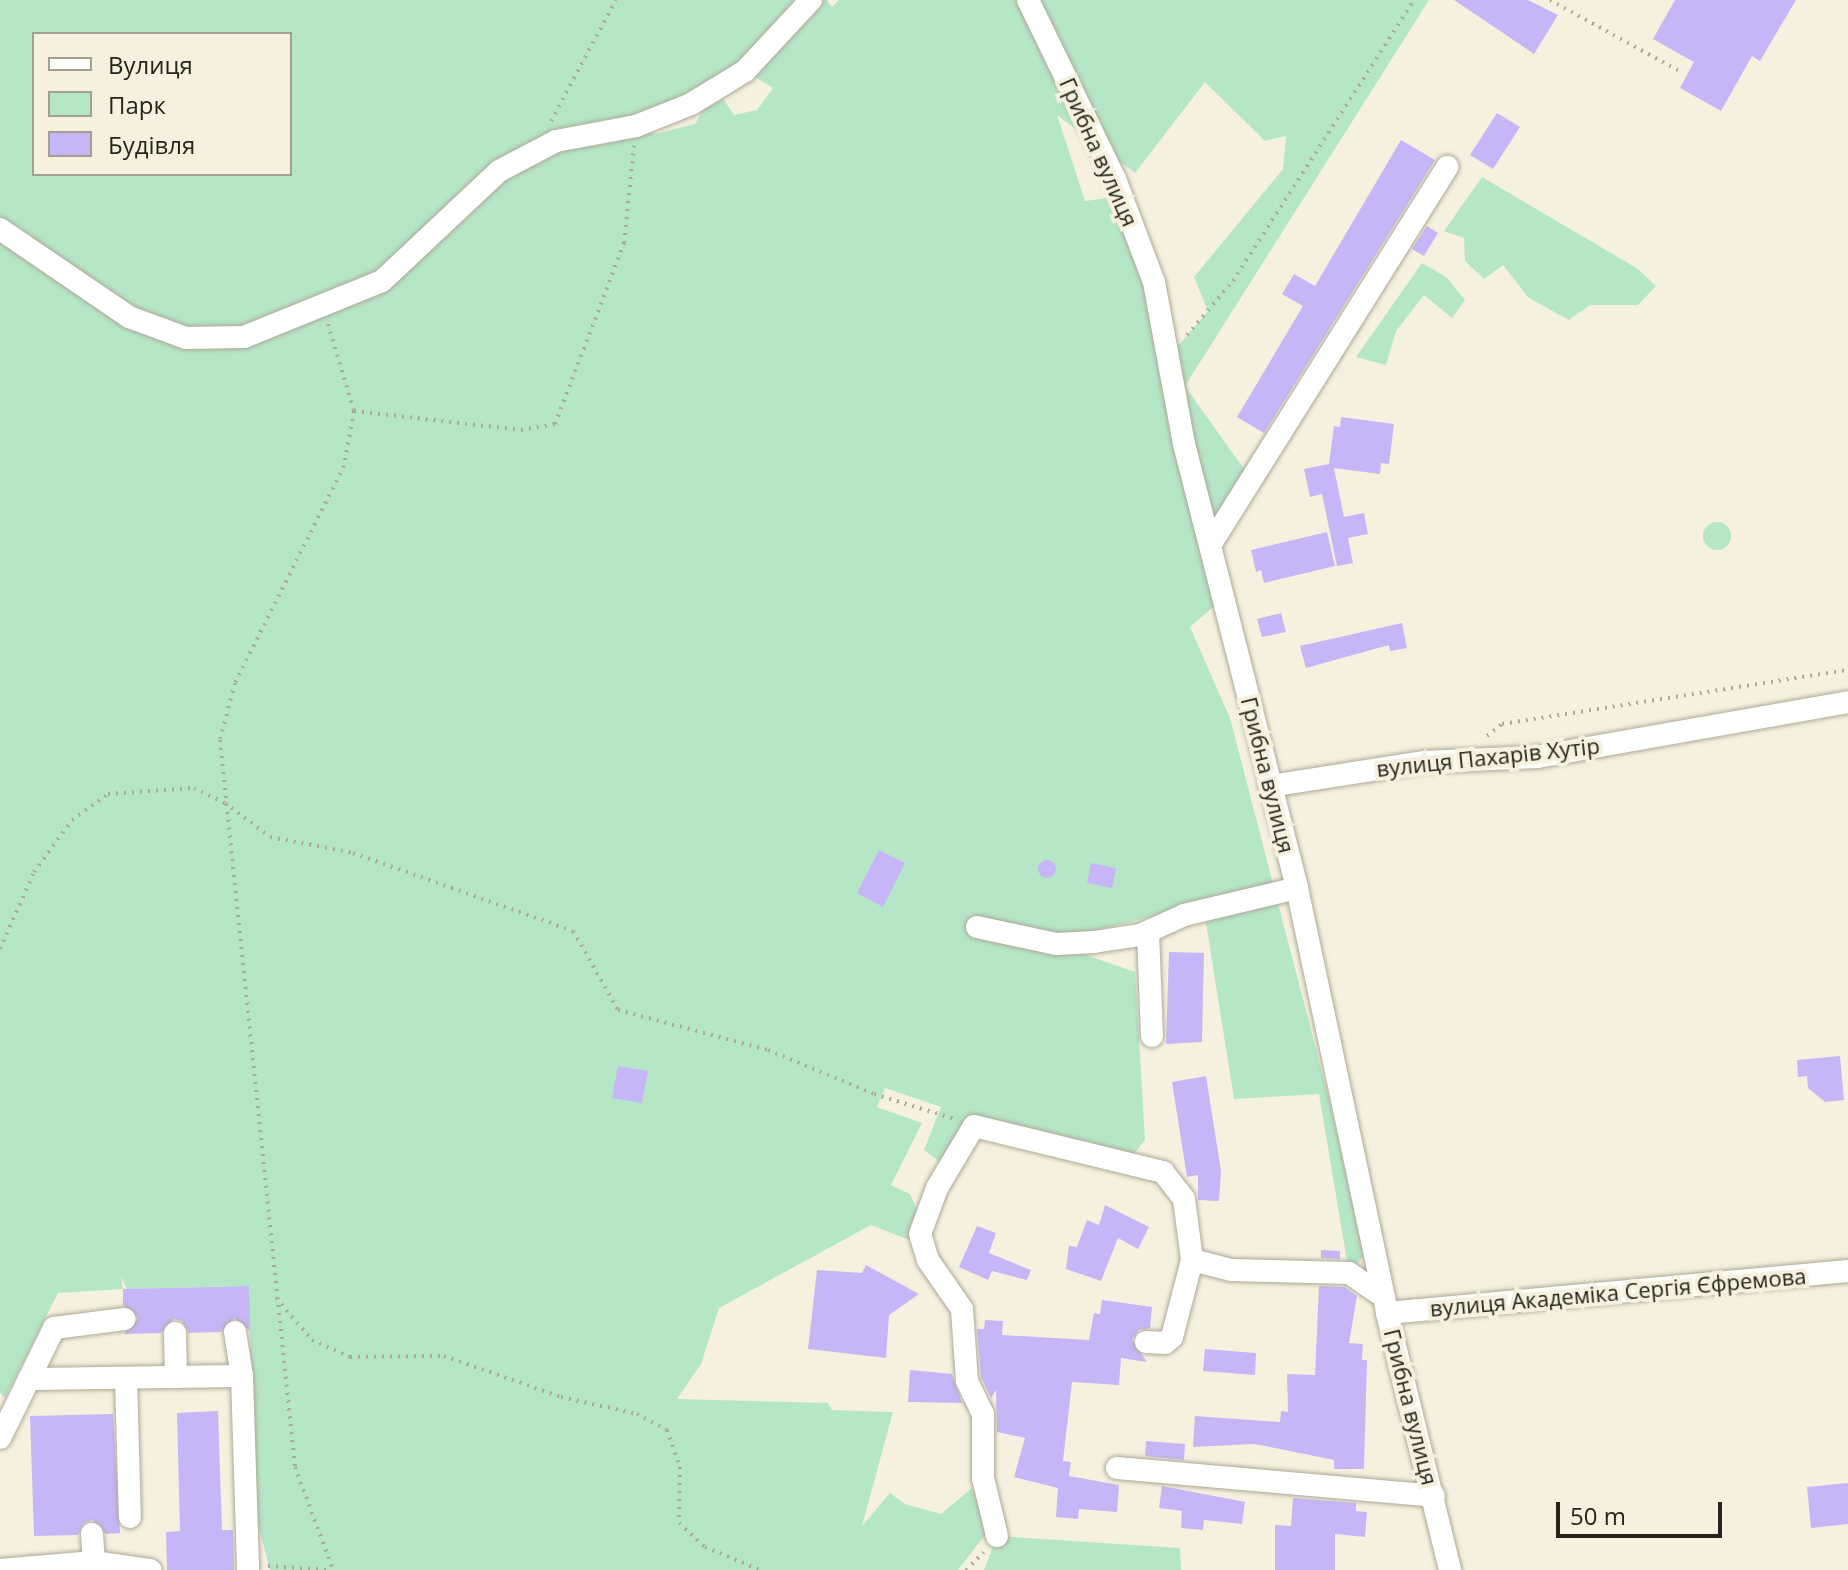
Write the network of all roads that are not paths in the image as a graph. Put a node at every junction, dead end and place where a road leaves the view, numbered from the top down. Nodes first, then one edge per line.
1 (811, 0) edge
2 (1028, 0) edge
3 (1447, 167) dead end
4 (0, 229) edge
5 (1212, 542) junction
6 (1848, 702) edge
7 (1270, 786) junction
8 (1297, 888) junction
9 (977, 927) dead end
10 (1148, 932) junction
11 (1152, 1036) dead end
12 (1373, 1249) junction
13 (1192, 1260) junction
14 (1848, 1271) edge
15 (1349, 1273) junction
16 (1386, 1305) junction
17 (124, 1319) dead end
18 (235, 1332) dead end
19 (175, 1333) dead end
20 (1146, 1342) dead end
21 (242, 1376) junction
22 (176, 1377) junction
23 (126, 1378) junction
24 (29, 1379) junction
25 (0, 1438) edge
26 (1117, 1468) dead end
27 (1434, 1496) junction
28 (130, 1517) dead end
29 (92, 1534) dead end
30 (997, 1536) dead end
31 (94, 1562) junction
32 (248, 1567) edge
33 (43, 1569) edge
34 (0, 1570) edge
35 (150, 1570) edge
36 (1450, 1570) edge

1 - 4 street
2 - 5 street, Грибна вулиця
3 - 5 street
5 - 7 street, Грибна вулиця
6 - 7 street, вулиця Пахарів Хутір
7 - 8 street, Грибна вулиця
8 - 10 street
8 - 12 street, Грибна вулиця
9 - 10 street
10 - 11 street
12 - 15 street
12 - 16 street, Грибна вулиця
13 - 15 street
13 - 20 street
13 - 30 street
14 - 16 street, вулиця Академіка Сергія Єфремова
15 - 16 street
16 - 27 street, Грибна вулиця
17 - 24 street
18 - 21 street
19 - 22 street
21 - 22 street
21 - 32 street
22 - 23 street
23 - 24 street
23 - 28 street
24 - 25 street
26 - 27 street
27 - 36 street, Грибна вулиця
29 - 31 street
31 - 33 street
31 - 35 street
33 - 34 street

